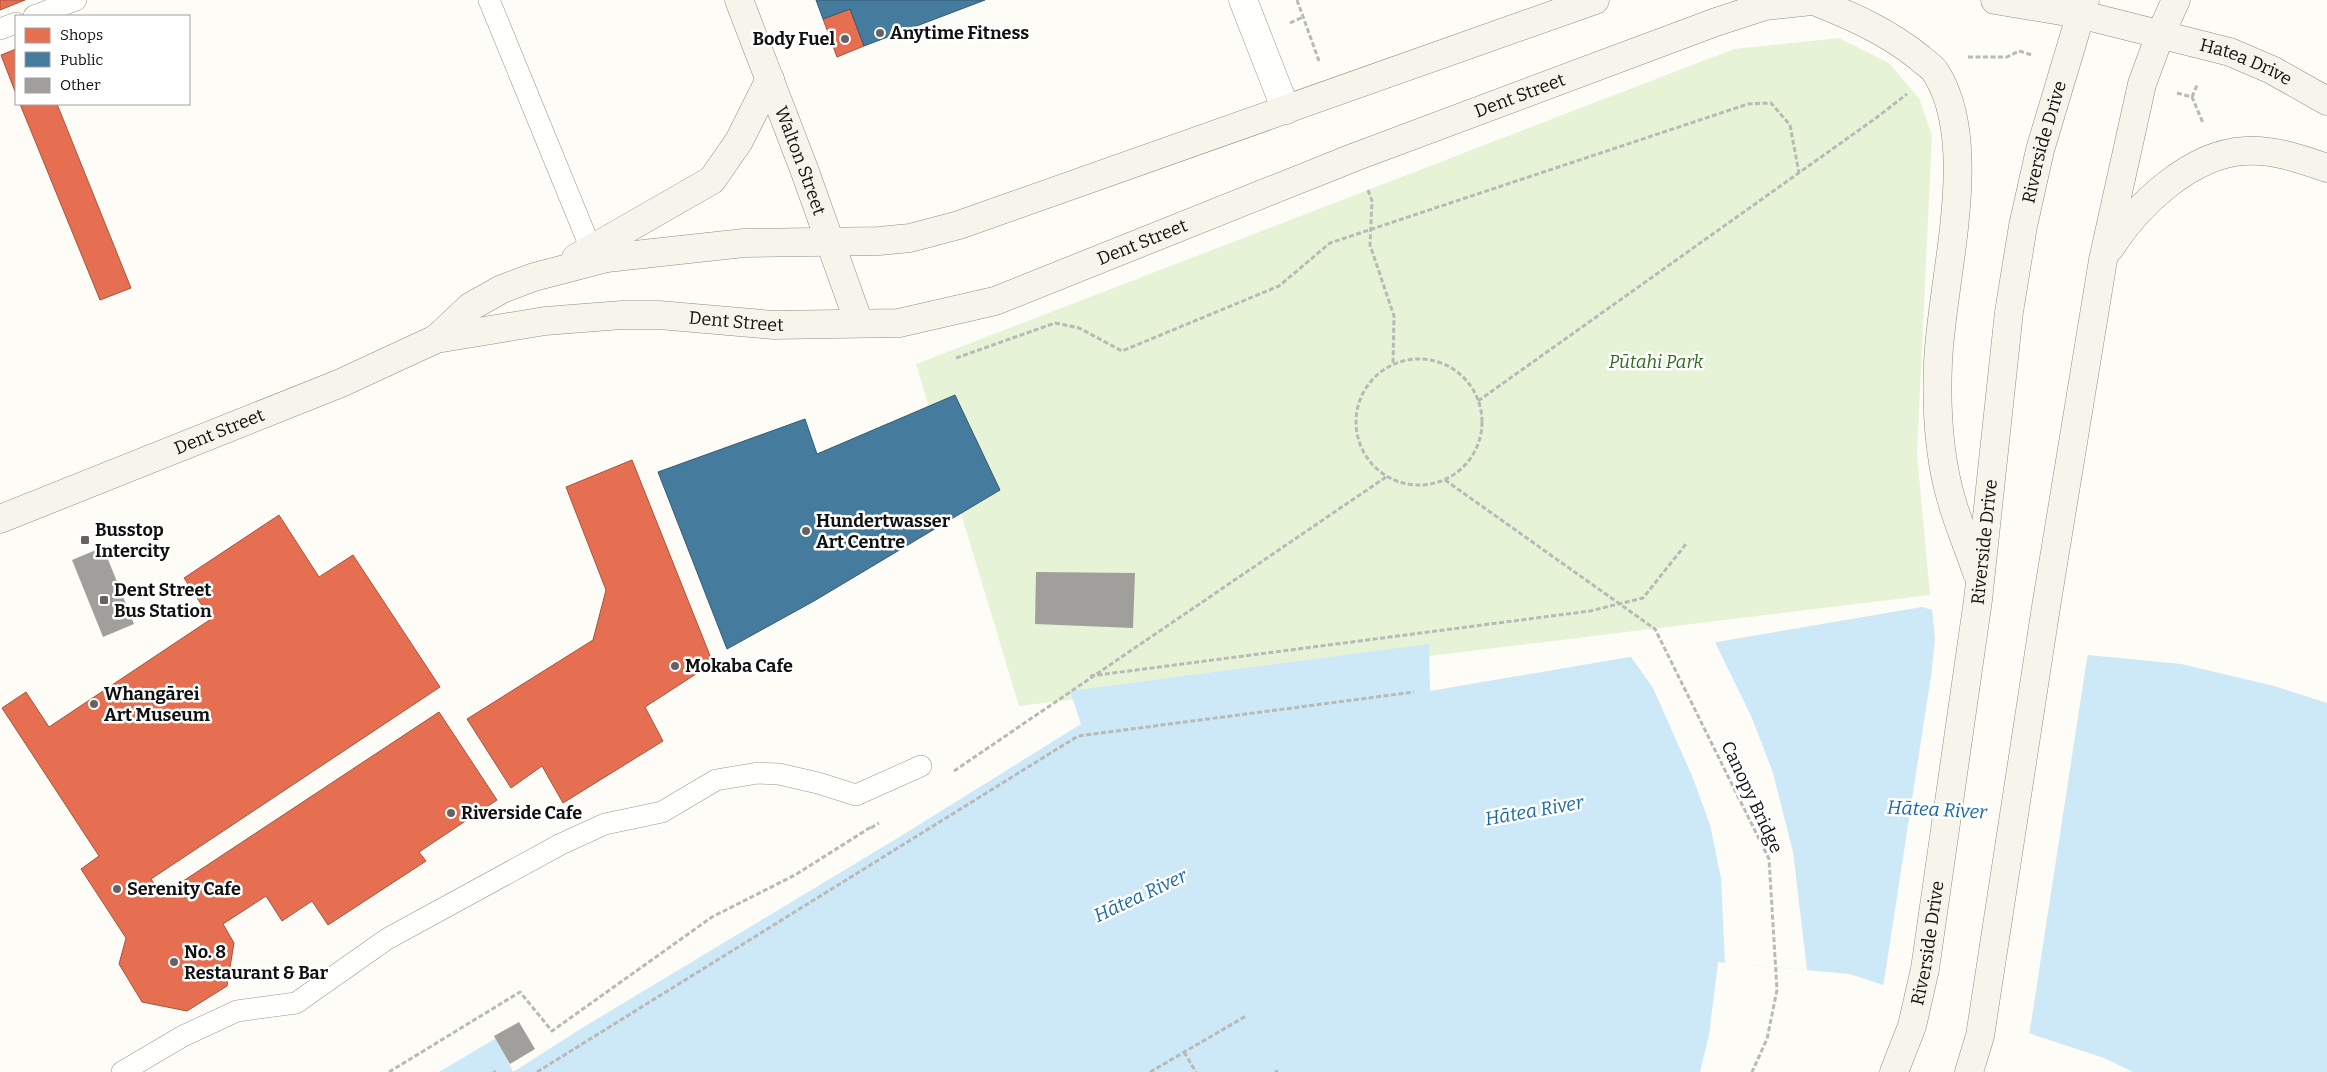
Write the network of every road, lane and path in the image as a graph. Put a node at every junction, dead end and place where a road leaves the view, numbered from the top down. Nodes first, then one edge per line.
1 (76, 0) edge
2 (489, 0) edge
3 (739, 0) edge
4 (1243, 0) edge
5 (1297, 0) edge
6 (1596, 0) edge
7 (1817, 0) edge
8 (1995, 0) edge
9 (2176, 0) edge
10 (2082, 7) edge
11 (37, 15) edge
12 (15, 23) edge
13 (0, 29) edge
14 (2160, 35) junction
15 (2021, 46) dead end
16 (2019, 51) junction
17 (2033, 55) dead end
18 (1962, 58) dead end
19 (1321, 67) dead end
20 (1935, 72) junction
21 (770, 79) junction
22 (2197, 85) dead end
23 (2176, 93) dead end
24 (2192, 96) junction
25 (2327, 101) edge
26 (1286, 110) junction
27 (2205, 127) dead end
28 (2327, 168) edge
29 (1799, 173) junction
30 (1372, 201) dead end
31 (1371, 230) junction
32 (830, 242) junction
33 (591, 250) junction
34 (2103, 260) junction
35 (553, 272) junction
36 (859, 324) junction
37 (436, 339) junction
38 (956, 358) dead end
39 (1393, 365) junction
40 (1478, 401) junction
41 (1386, 477) junction
42 (1445, 480) junction
43 (0, 519) edge
44 (1686, 544) dead end
45 (1979, 590) junction
46 (1620, 604) junction
47 (1090, 676) junction
48 (1414, 692) dead end
49 (921, 766) dead end
50 (952, 772) dead end
51 (856, 795) junction
52 (887, 817) dead end
53 (871, 828) junction
54 (1246, 1016) dead end
55 (1184, 1052) junction
56 (122, 1072) edge
57 (389, 1072) edge
58 (536, 1072) edge
59 (1150, 1072) edge
60 (1196, 1072) edge
61 (1752, 1072) edge
62 (1894, 1072) edge
63 (1969, 1072) edge

1 - 11 lane
2 - 33 lane
3 - 21 main road, Walton Street
4 - 26 street
5 - 19 path
6 - 26 main road, Dent Street
7 - 20 main road
7 - 36 main road, Dent Street
8 - 10 main road
9 - 14 main road
10 - 14 main road, Hatea Drive
10 - 45 main road, Riverside Drive
12 - 13 lane
14 - 25 main road, Hatea Drive
14 - 34 main road
15 - 16 path
16 - 17 path
16 - 18 path
20 - 29 path
20 - 45 main road
21 - 32 main road, Walton Street
21 - 33 main road
22 - 24 path
23 - 24 path
24 - 27 path
26 - 32 main road, Dent Street
28 - 34 main road
29 - 31 path
29 - 40 path
30 - 31 path
31 - 38 path
31 - 39 path
32 - 35 main road, Dent Street
32 - 36 main road, Walton Street
33 - 35 main road
34 - 63 main road
35 - 37 main road, Dent Street
36 - 37 main road, Dent Street
37 - 43 main road, Dent Street
39 - 40 path
39 - 41 path
40 - 42 path
41 - 42 path
41 - 47 path
42 - 46 path
44 - 46 path
45 - 62 main road, Riverside Drive
46 - 47 path
46 - 61 path, Canopy Bridge
47 - 50 path
48 - 58 path
49 - 51 lane
51 - 53 path
51 - 56 lane
52 - 53 path
53 - 57 path
54 - 55 path
55 - 59 path
55 - 60 path

